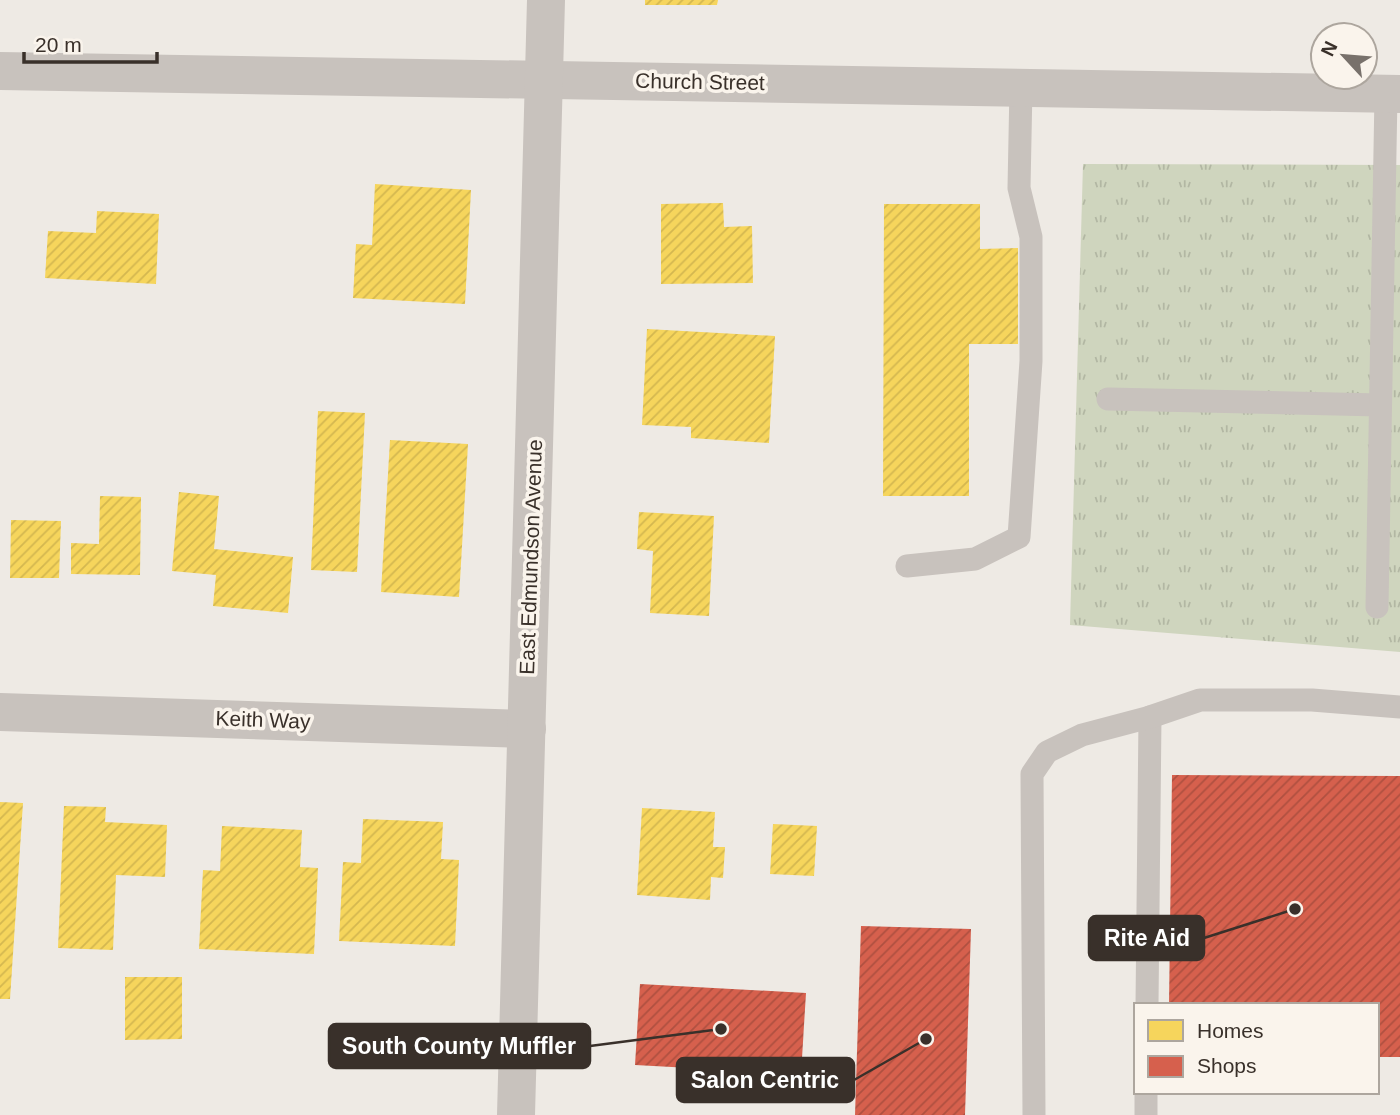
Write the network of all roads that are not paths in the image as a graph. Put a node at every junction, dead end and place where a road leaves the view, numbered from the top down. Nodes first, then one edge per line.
1 (546, 0) edge
2 (0, 71) edge
3 (544, 79) junction
4 (1021, 87) junction
5 (1393, 94) edge
6 (1108, 399) dead end
7 (1380, 405) junction
8 (906, 566) dead end
9 (1377, 607) dead end
10 (1400, 707) edge
11 (0, 712) edge
12 (1150, 717) junction
13 (527, 729) junction
14 (1147, 1003) edge
15 (1146, 1094) edge
16 (516, 1115) edge
17 (1034, 1115) edge
18 (1146, 1115) edge

1 - 3 street, East Edmundson Avenue
2 - 3 street, Church Street
3 - 4 street, Church Street
3 - 13 street, East Edmundson Avenue
4 - 5 street, Church Street
4 - 8 lane
5 - 7 lane
6 - 7 lane
7 - 9 lane
10 - 12 lane
11 - 13 street, Keith Way
12 - 14 lane
12 - 17 lane
13 - 16 street, East Edmundson Avenue
15 - 18 lane

